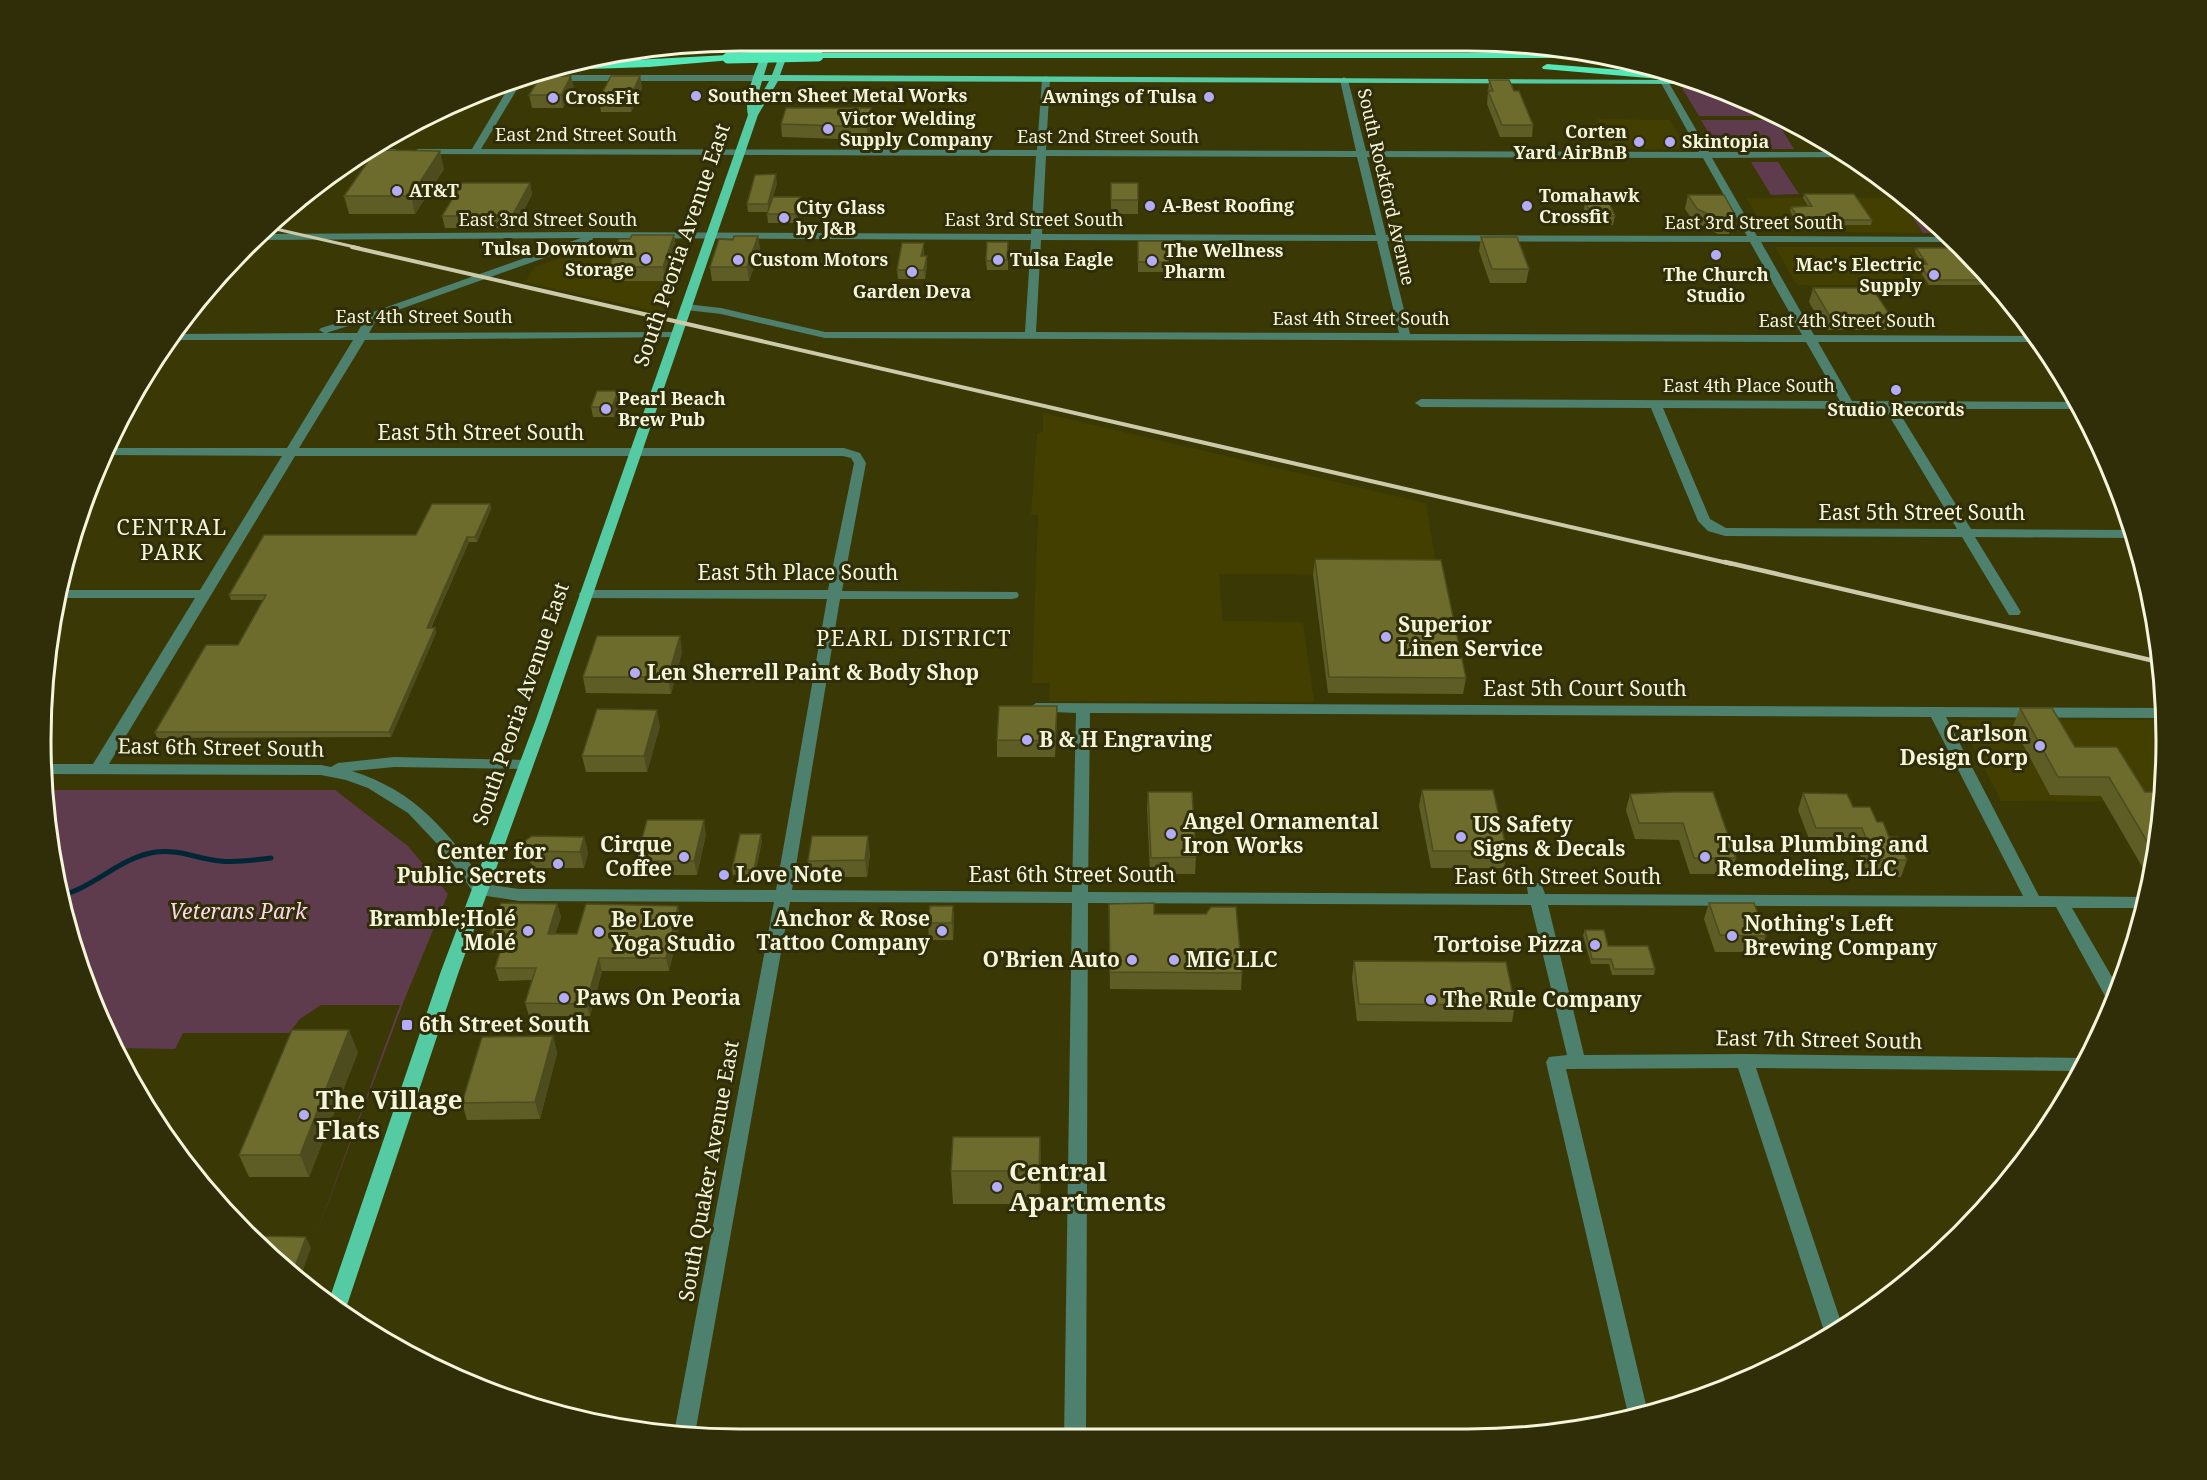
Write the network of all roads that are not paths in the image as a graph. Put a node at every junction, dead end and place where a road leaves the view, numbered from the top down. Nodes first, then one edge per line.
1 (767, 51) edge
2 (785, 51) edge
3 (1333, 55) junction
4 (1546, 56) edge
5 (728, 58) junction
6 (640, 59) edge
7 (599, 66) edge
8 (550, 78) edge
9 (757, 78) junction
10 (774, 78) junction
11 (1046, 79) junction
12 (1661, 79) edge
13 (1344, 80) junction
14 (1663, 80) edge
15 (1669, 82) edge
16 (509, 91) edge
17 (753, 115) junction
18 (381, 152) edge
19 (475, 152) junction
20 (741, 152) junction
21 (1041, 153) junction
22 (1361, 155) junction
23 (1706, 155) junction
24 (1831, 155) edge
25 (596, 236) junction
26 (270, 237) edge
27 (711, 237) junction
28 (1036, 237) junction
29 (1381, 238) junction
30 (1754, 240) junction
31 (1940, 240) edge
32 (686, 307) junction
33 (374, 315) junction
34 (677, 335) junction
35 (362, 336) junction
36 (1030, 336) junction
37 (181, 337) edge
38 (265, 337) junction
39 (1405, 337) junction
40 (1810, 339) junction
41 (2027, 339) edge
42 (1421, 403) dead end
43 (1655, 404) junction
44 (1848, 405) junction
45 (1889, 405) junction
46 (2069, 406) edge
47 (114, 452) edge
48 (292, 452) junction
49 (634, 452) junction
50 (856, 456) joint
51 (1965, 532) junction
52 (2124, 534) edge
53 (67, 594) edge
54 (205, 594) junction
55 (585, 594) junction
56 (835, 594) junction
57 (1012, 595) dead end
58 (2014, 612) dead end
59 (1017, 708) edge
60 (1083, 708) junction
61 (1936, 711) junction
62 (2155, 713) edge
63 (525, 765) junction
64 (52, 769) edge
65 (98, 769) junction
66 (321, 770) junction
67 (480, 889) junction
68 (1537, 893) junction
69 (783, 896) junction
70 (1081, 898) junction
71 (2034, 902) junction
72 (2061, 902) junction
73 (2137, 902) edge
74 (2109, 989) edge
75 (1577, 1061) junction
76 (1745, 1061) junction
77 (2075, 1064) edge
78 (339, 1300) edge
79 (1831, 1325) edge
80 (1636, 1408) edge
81 (685, 1427) edge
82 (1075, 1429) edge

1 - 9 main road, South Peoria Avenue East
2 - 10 main road, South Peoria Avenue East
3 - 4 highway
3 - 5 highway, bridge
3 - 12 highway
5 - 6 highway
5 - 7 highway
8 - 9 street
9 - 10 main road
9 - 17 main road, South Peoria Avenue East
10 - 11 main road
10 - 17 main road, South Peoria Avenue East
11 - 13 main road
11 - 21 street
13 - 14 main road
13 - 22 street, South Rockford Avenue
15 - 23 street
16 - 19 street
17 - 20 main road, South Peoria Avenue East
18 - 19 street, East 2nd Street South
19 - 20 street, East 2nd Street South
20 - 21 street, East 2nd Street South
20 - 27 main road, South Peoria Avenue East
21 - 22 street, East 2nd Street South
21 - 28 street
22 - 23 street, East 2nd Street South
22 - 29 street, South Rockford Avenue
23 - 24 street, East 2nd Street South
23 - 30 street
25 - 26 street, East 3rd Street South
25 - 27 street, East 3rd Street South
25 - 33 street
27 - 28 street, East 3rd Street South
27 - 32 main road, South Peoria Avenue East
28 - 29 street, East 3rd Street South
28 - 36 street
29 - 30 street, East 3rd Street South
29 - 39 street, South Rockford Avenue
30 - 31 street, East 3rd Street South
30 - 40 street
32 - 34 main road, South Peoria Avenue East
32 - 36 street, East 4th Street South
33 - 35 street
33 - 38 street
34 - 35 street, East 4th Street South
34 - 49 main road, South Peoria Avenue East
35 - 38 street, East 4th Street South
35 - 48 street
36 - 39 street, East 4th Street South
37 - 38 street, East 4th Street South
39 - 40 street, East 4th Street South
40 - 41 street, East 4th Street South
40 - 44 street
42 - 43 street, East 4th Place South
43 - 44 street, East 4th Place South
43 - 51 street, East 5th Street South
44 - 45 street, East 4th Place South
45 - 46 street, East 4th Place South
45 - 51 street
47 - 48 street, East 5th Street South
48 - 49 street, East 5th Street South
48 - 54 street
49 - 50 street, East 5th Street South
49 - 55 main road, South Peoria Avenue East
50 - 56 street, South Quaker Avenue East
51 - 52 street, East 5th Street South
51 - 58 street
53 - 54 street
54 - 65 street
55 - 56 street, East 5th Place South
55 - 63 main road, South Peoria Avenue East
56 - 57 street, East 5th Place South
56 - 69 street, South Quaker Avenue East
59 - 60 street, East 5th Court South
60 - 61 street, East 5th Court South
60 - 70 street
61 - 62 street, East 5th Court South
61 - 71 street
63 - 66 street
63 - 67 main road, South Peoria Avenue East
64 - 65 street, East 6th Street South
65 - 66 street, East 6th Street South
66 - 67 street, East 6th Street South
67 - 69 street, East 6th Street South
67 - 78 main road, South Peoria Avenue East
68 - 70 street, East 6th Street South
68 - 71 street, East 6th Street South
68 - 75 street
69 - 70 street, East 6th Street South
69 - 81 street, South Quaker Avenue East
70 - 82 street
71 - 72 street, East 6th Street South
72 - 73 street, East 6th Street South
72 - 74 street
75 - 76 street, East 7th Street South
75 - 80 street, East 7th Street South
76 - 77 street, East 7th Street South
76 - 79 street

